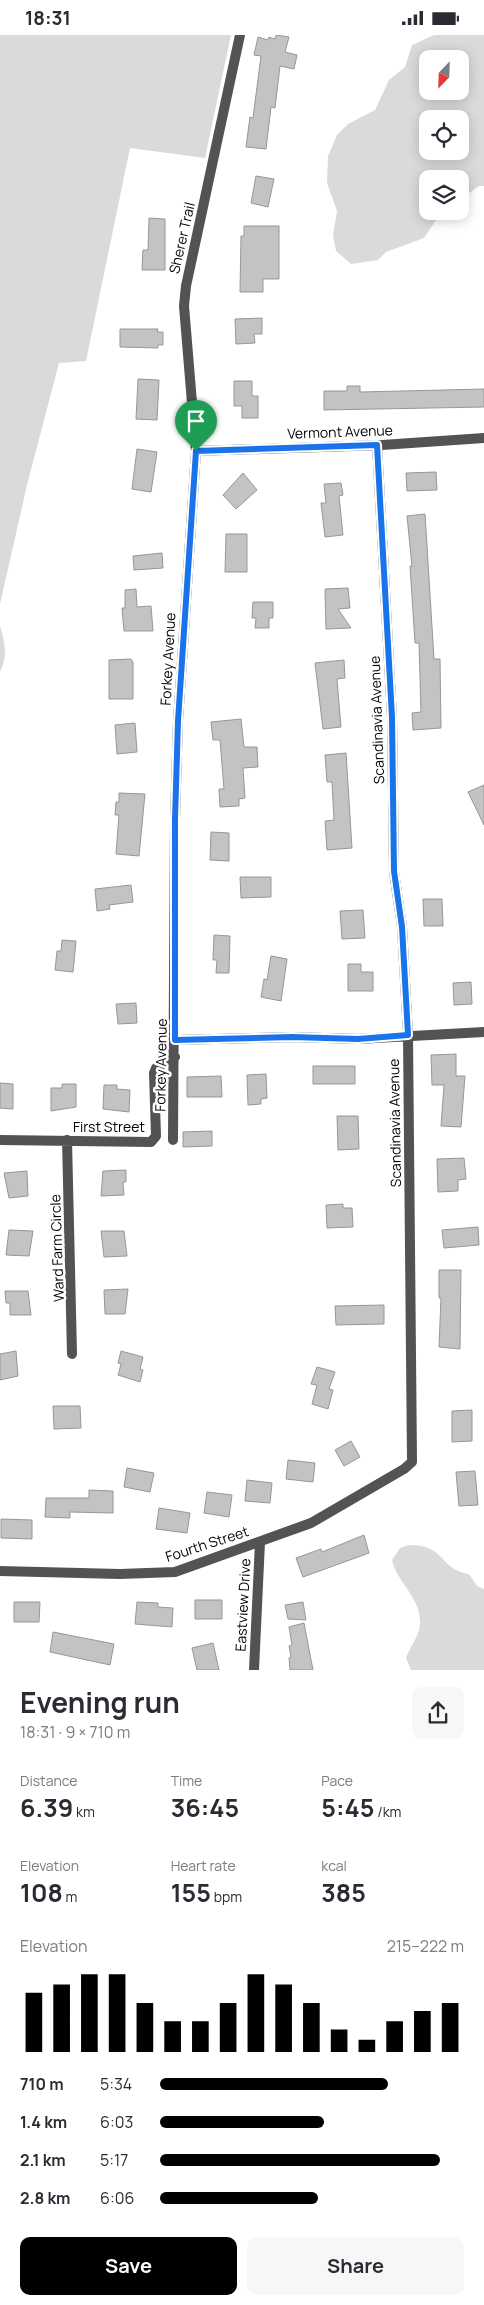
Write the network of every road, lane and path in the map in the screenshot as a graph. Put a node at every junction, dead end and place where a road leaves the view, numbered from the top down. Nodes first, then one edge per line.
1 (240, 35) edge
2 (484, 438) edge
3 (377, 445) junction
4 (196, 451) junction
5 (484, 1032) edge
6 (408, 1035) junction
7 (175, 1040) junction
8 (175, 1057) junction
9 (0, 1140) edge
10 (67, 1140) junction
11 (173, 1140) dead end
12 (72, 1354) dead end
13 (404, 1469) joint
14 (260, 1542) junction
15 (0, 1571) edge
16 (254, 1670) edge

1 - 4 street, Sherer Trail
2 - 3 street, Vermont Avenue
3 - 4 street, Vermont Avenue
3 - 6 street, Scandinavia Avenue
4 - 7 street, Forkey Avenue
5 - 6 street
6 - 7 street
6 - 13 street, Scandinavia Avenue
7 - 8 street, Forkey Avenue
8 - 10 street, First Street
8 - 11 street, Forkey Avenue
9 - 10 street, First Street
10 - 12 street, Ward Farm Circle
13 - 14 street, Fourth Street
14 - 15 street, Fourth Street
14 - 16 street, Eastview Drive

